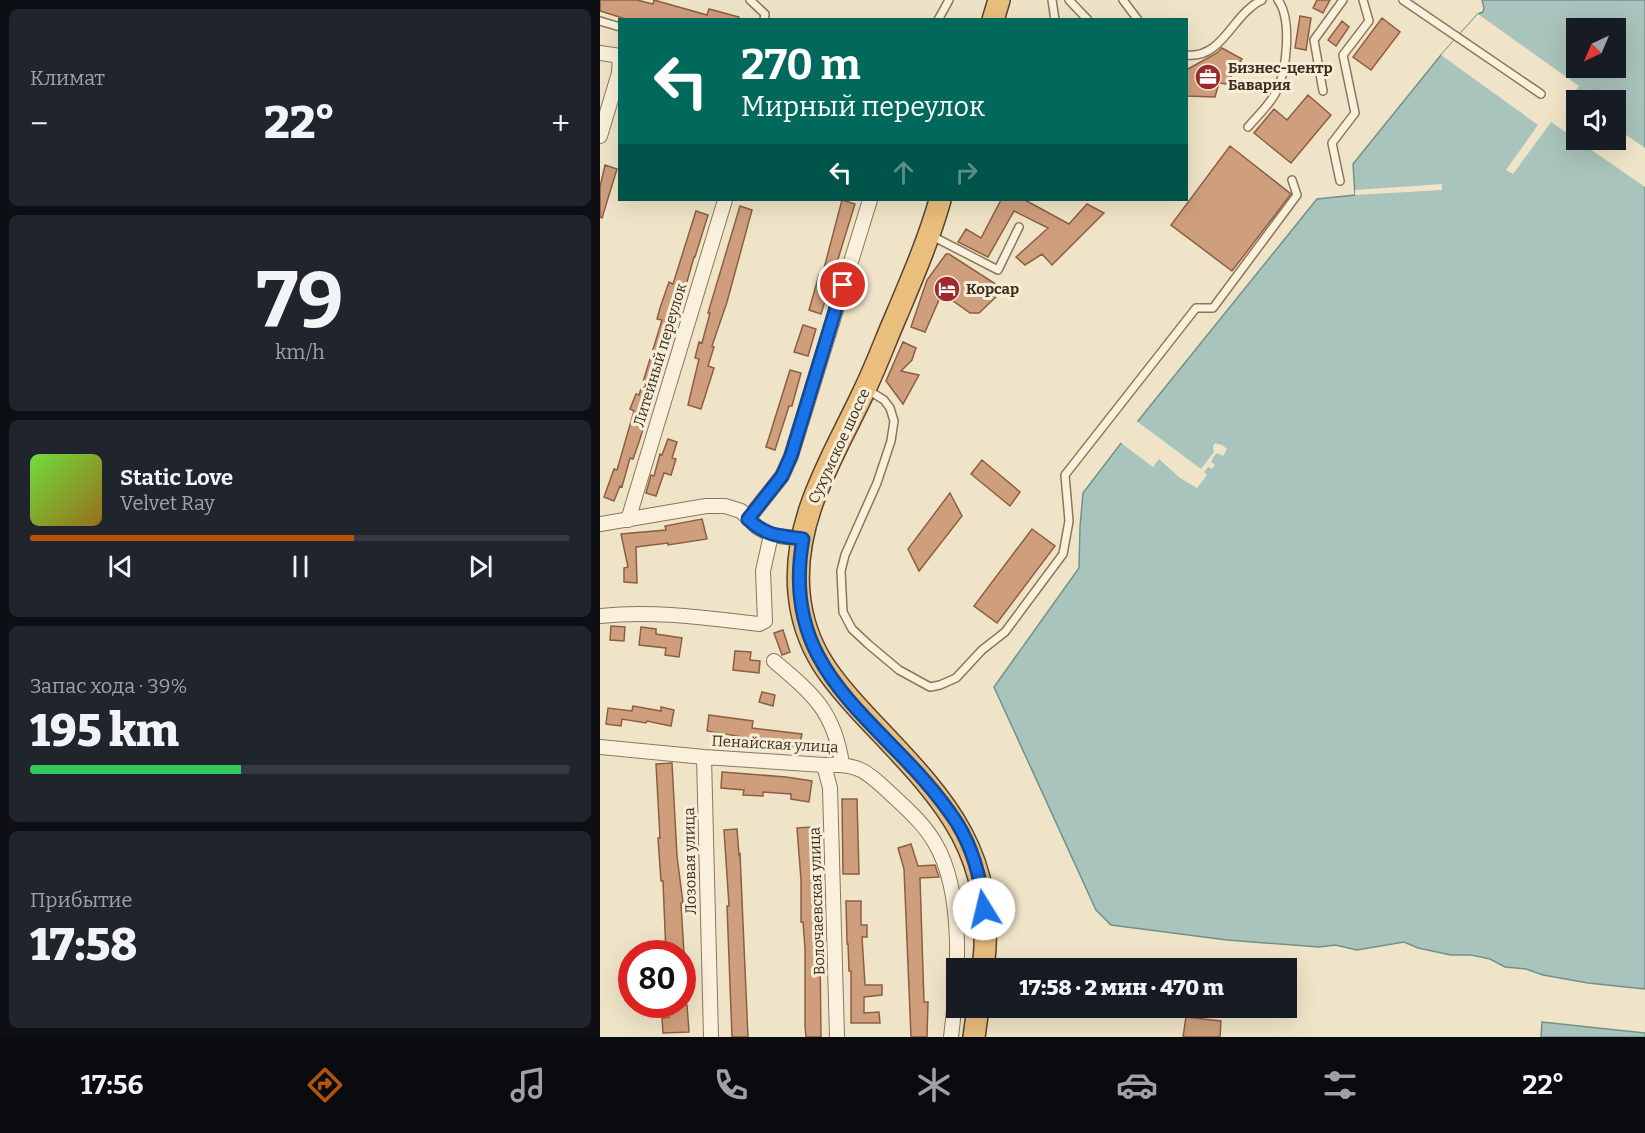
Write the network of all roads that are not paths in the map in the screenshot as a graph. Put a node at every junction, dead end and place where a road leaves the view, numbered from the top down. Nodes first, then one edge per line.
1 (750, 0) edge
2 (949, 0) edge
3 (999, 0) edge
4 (1052, 0) edge
5 (1070, 0) edge
6 (1123, 0) edge
7 (1262, 0) edge
8 (1278, 0) edge
9 (1343, 0) edge
10 (1363, 0) edge
11 (1403, 0) edge
12 (764, 18) edge
13 (939, 18) edge
14 (994, 18) edge
15 (1055, 18) edge
16 (1086, 18) edge
17 (1136, 18) edge
18 (600, 21) edge
19 (618, 26) edge
20 (600, 53) edge
21 (1188, 55) edge
22 (618, 56) edge
23 (618, 79) edge
24 (1323, 92) dead end
25 (1541, 94) dead end
26 (1248, 127) dead end
27 (600, 136) edge
28 (1292, 180) dead end
29 (1340, 181) dead end
30 (725, 201) edge
31 (870, 201) edge
32 (940, 201) edge
33 (1020, 227) dead end
34 (930, 234) junction
35 (865, 389) junction
36 (748, 519) junction
37 (628, 520) junction
38 (600, 524) edge
39 (771, 535) junction
40 (803, 539) junction
41 (600, 616) edge
42 (774, 661) dead end
43 (600, 747) edge
44 (704, 757) junction
45 (842, 764) junction
46 (824, 765) junction
47 (984, 958) edge
48 (977, 1018) edge
49 (711, 1037) edge
50 (837, 1037) edge
51 (951, 1037) edge
52 (974, 1037) edge

1 - 12 lane
2 - 13 lane
3 - 14 highway
4 - 15 lane
5 - 16 lane
6 - 17 lane
7 - 21 lane
8 - 26 lane
9 - 24 lane
10 - 29 lane
11 - 25 lane
18 - 19 lane
20 - 22 street
23 - 27 street
28 - 35 lane
30 - 37 street, Литейный переулок
31 - 36 street
32 - 34 highway, Сухумское шоссе
33 - 34 lane
34 - 35 highway, Сухумское шоссе
35 - 40 highway, Сухумское шоссе
36 - 37 street
36 - 39 street
37 - 38 street
39 - 40 street
39 - 41 street
40 - 47 highway, Сухумское шоссе
42 - 45 street
43 - 44 street, Пенайская улица
44 - 46 street, Пенайская улица
44 - 49 street, Лозовая улица
45 - 46 street, Пенайская улица
45 - 51 street, Пенайская улица
46 - 50 street, Волочаевская улица
48 - 52 highway

